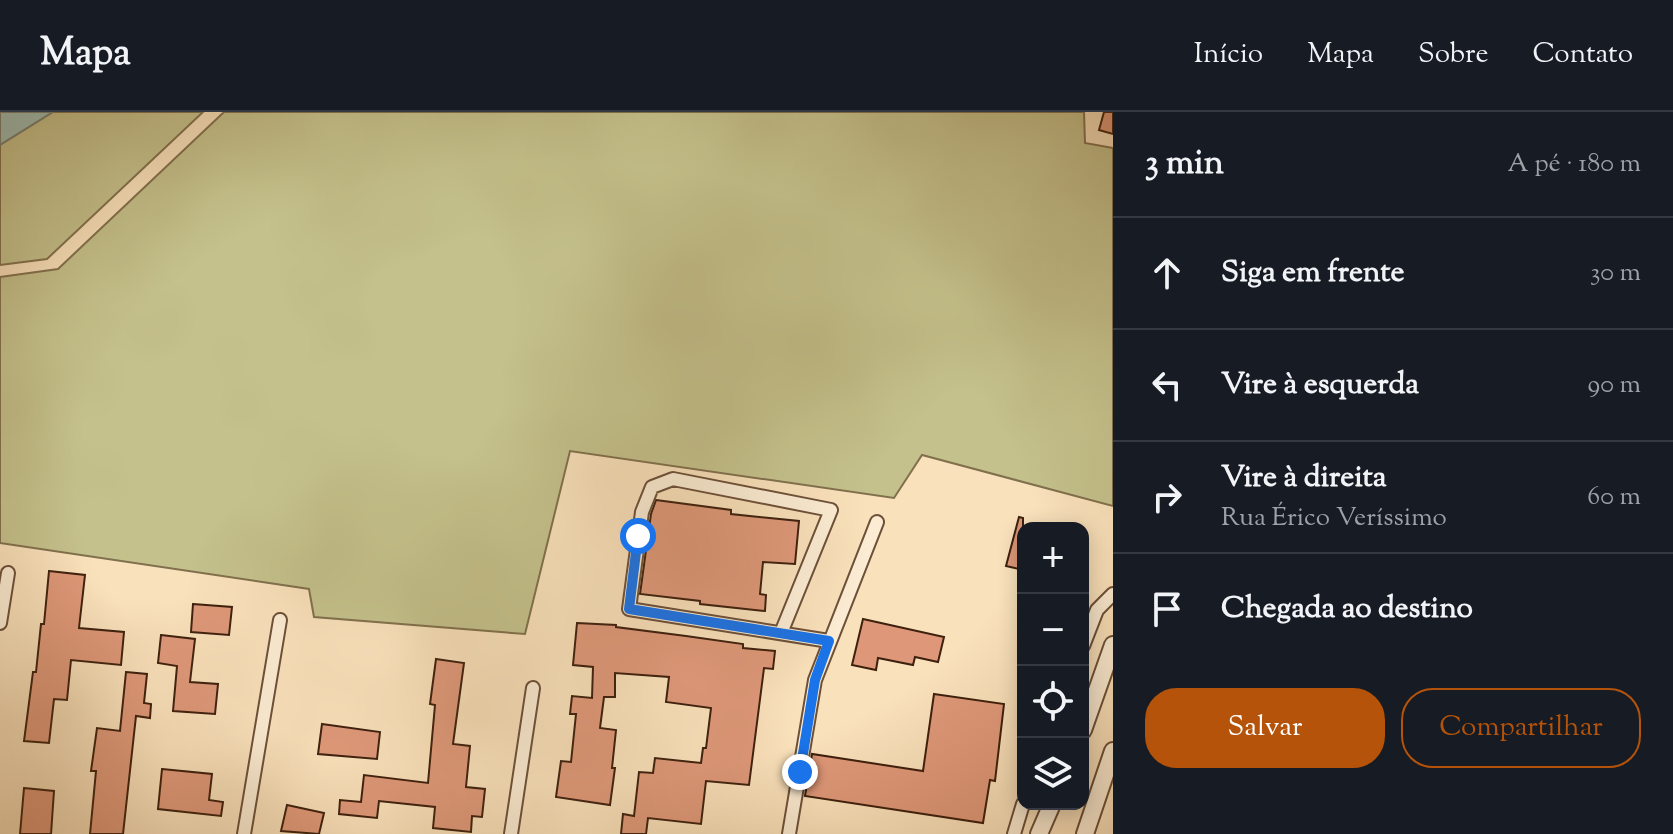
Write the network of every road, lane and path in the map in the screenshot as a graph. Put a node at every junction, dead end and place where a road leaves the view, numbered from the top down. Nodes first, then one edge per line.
1 (877, 522) dead end
2 (8, 573) dead end
3 (1113, 594) edge
4 (280, 620) dead end
5 (0, 623) edge
6 (1089, 631) edge
7 (781, 633) junction
8 (829, 641) junction
9 (1113, 645) edge
10 (533, 688) dead end
11 (1089, 707) edge
12 (1113, 753) edge
13 (1021, 810) edge
14 (1049, 810) edge
15 (244, 834) edge
16 (511, 834) edge
17 (789, 834) edge
18 (1014, 834) edge
19 (1039, 834) edge
20 (1085, 834) edge

1 - 8 street
2 - 5 street
3 - 6 street
4 - 15 street
7 - 7 street
7 - 8 street
8 - 17 street
9 - 11 street
10 - 16 street
12 - 20 street
13 - 18 street
14 - 19 street

